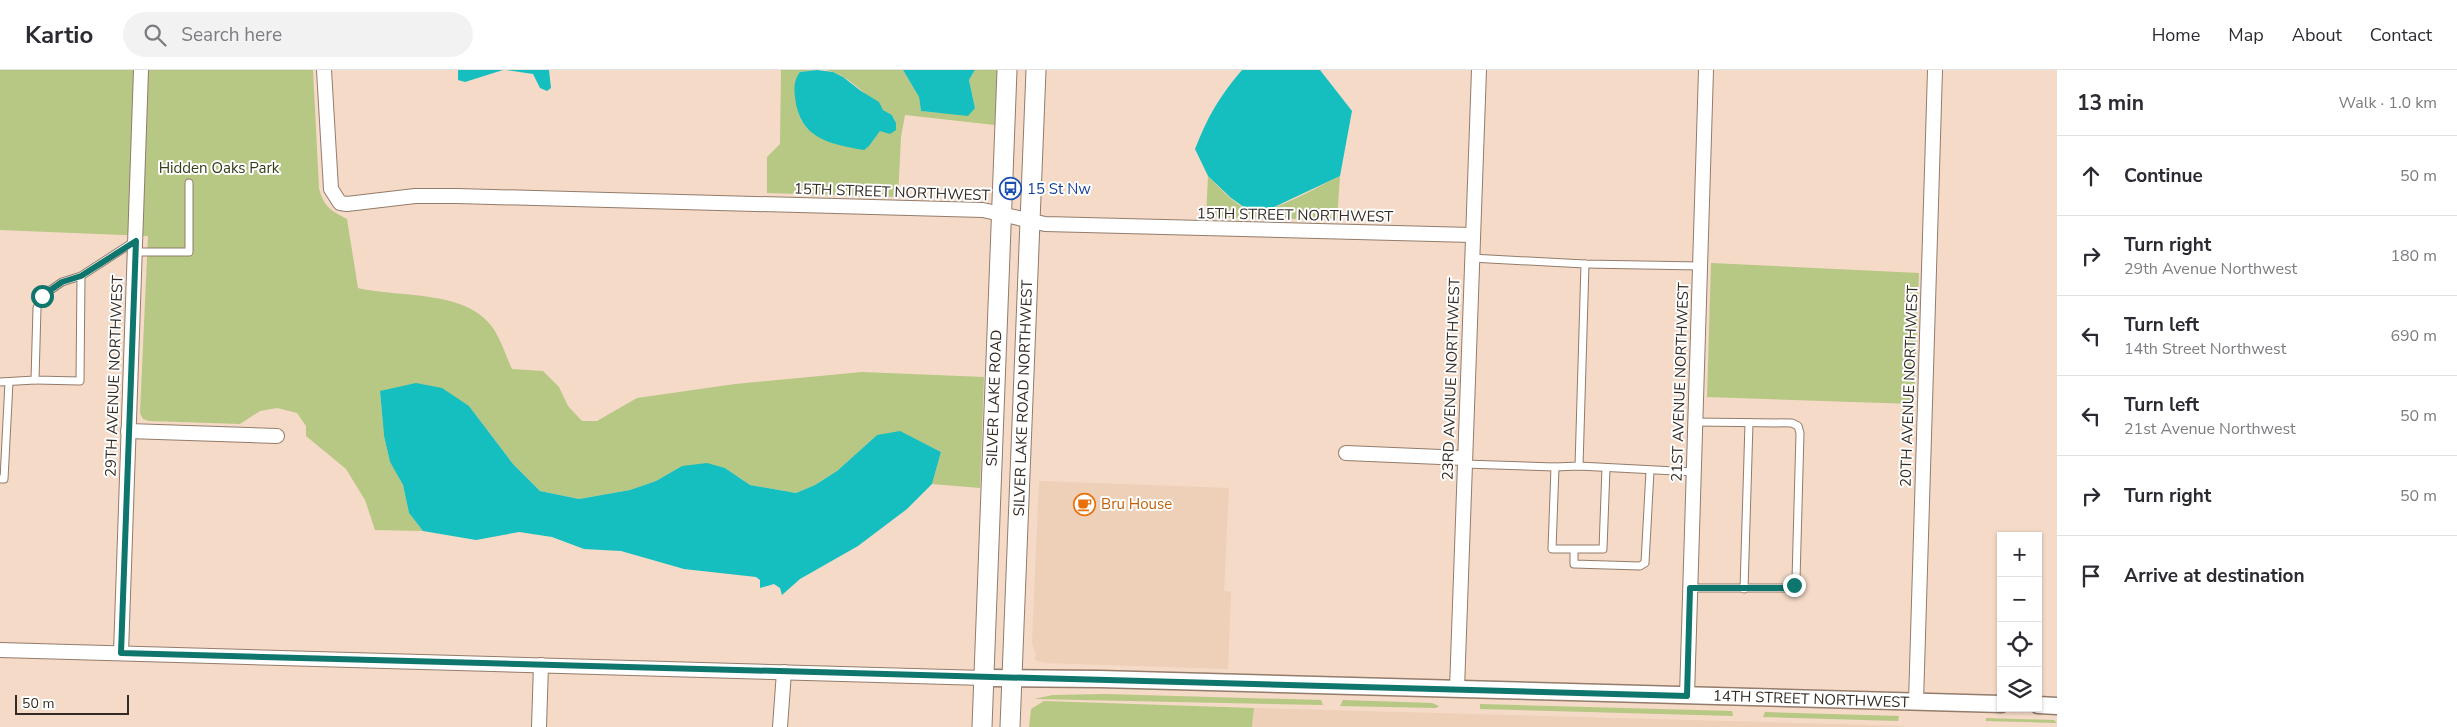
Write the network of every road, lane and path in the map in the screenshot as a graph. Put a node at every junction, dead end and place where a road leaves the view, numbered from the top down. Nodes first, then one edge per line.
1 (141, 70) edge
2 (324, 70) edge
3 (1007, 70) edge
4 (1036, 70) edge
5 (1479, 70) edge
6 (1706, 70) edge
7 (1936, 70) edge
8 (189, 184) dead end
9 (1001, 213) junction
10 (1029, 221) junction
11 (1472, 235) junction
12 (136, 246) junction
13 (1471, 258) junction
14 (1585, 264) junction
15 (1700, 266) junction
16 (81, 276) junction
17 (35, 380) junction
18 (0, 382) edge
19 (9, 382) junction
20 (1696, 422) junction
21 (1750, 423) junction
22 (128, 431) junction
23 (277, 436) dead end
24 (1346, 453) dead end
25 (1464, 461) junction
26 (1579, 466) junction
27 (1555, 468) junction
28 (1606, 468) junction
29 (1650, 471) junction
30 (1694, 472) junction
31 (0, 479) edge
32 (1574, 550) junction
33 (1690, 588) junction
34 (1744, 588) junction
35 (0, 650) edge
36 (121, 653) junction
37 (541, 665) junction
38 (784, 672) junction
39 (984, 678) junction
40 (1012, 678) junction
41 (1457, 689) junction
42 (1687, 696) junction
43 (1916, 702) junction
44 (1997, 704) edge
45 (2042, 705) edge
46 (2057, 706) edge
47 (539, 727) edge
48 (780, 727) edge
49 (982, 727) edge
50 (1010, 727) edge

1 - 12 street, 29TH AVENUE NORTHWEST
2 - 9 street, 15TH STREET NORTHWEST
3 - 9 main road, SILVER LAKE ROAD
4 - 10 main road, SILVER LAKE ROAD NORTHWEST
5 - 11 street, 23RD AVENUE NORTHWEST
6 - 15 street, 21ST AVENUE NORTHWEST
7 - 43 street, 20TH AVENUE NORTHWEST
8 - 12 lane
9 - 10 street, 15TH STREET NORTHWEST
9 - 39 main road, SILVER LAKE ROAD
10 - 11 street, 15TH STREET NORTHWEST
10 - 40 main road, SILVER LAKE ROAD NORTHWEST
11 - 13 street, 23RD AVENUE NORTHWEST
12 - 16 lane
12 - 22 street, 29TH AVENUE NORTHWEST
13 - 14 lane
13 - 25 street, 23RD AVENUE NORTHWEST
14 - 15 lane
14 - 26 lane
15 - 20 street, 21ST AVENUE NORTHWEST
16 - 17 lane
16 - 17 lane
17 - 19 lane
18 - 19 lane
19 - 31 lane
20 - 21 lane
20 - 30 street, 21ST AVENUE NORTHWEST
21 - 34 lane
21 - 34 lane
22 - 23 street
22 - 36 street, 29TH AVENUE NORTHWEST
24 - 25 street
25 - 27 lane
25 - 41 street, 23RD AVENUE NORTHWEST
26 - 27 lane
26 - 28 lane
27 - 32 lane
28 - 29 lane
28 - 32 lane
29 - 30 lane
29 - 32 lane
30 - 33 street, 21ST AVENUE NORTHWEST
33 - 34 lane
33 - 42 street, 21ST AVENUE NORTHWEST
35 - 36 street, 14TH STREET NORTHWEST
36 - 37 street, 14TH STREET NORTHWEST
37 - 38 street, 14TH STREET NORTHWEST
37 - 47 street
38 - 39 street, 14TH STREET NORTHWEST
38 - 48 street
39 - 40 street, 14TH STREET NORTHWEST
39 - 49 main road, SILVER LAKE ROAD
40 - 41 street, 14TH STREET NORTHWEST
40 - 50 main road, SILVER LAKE ROAD NORTHWEST
41 - 42 street, 14TH STREET NORTHWEST
42 - 43 street, 14TH STREET NORTHWEST
43 - 44 street, 14TH STREET NORTHWEST
45 - 46 street

